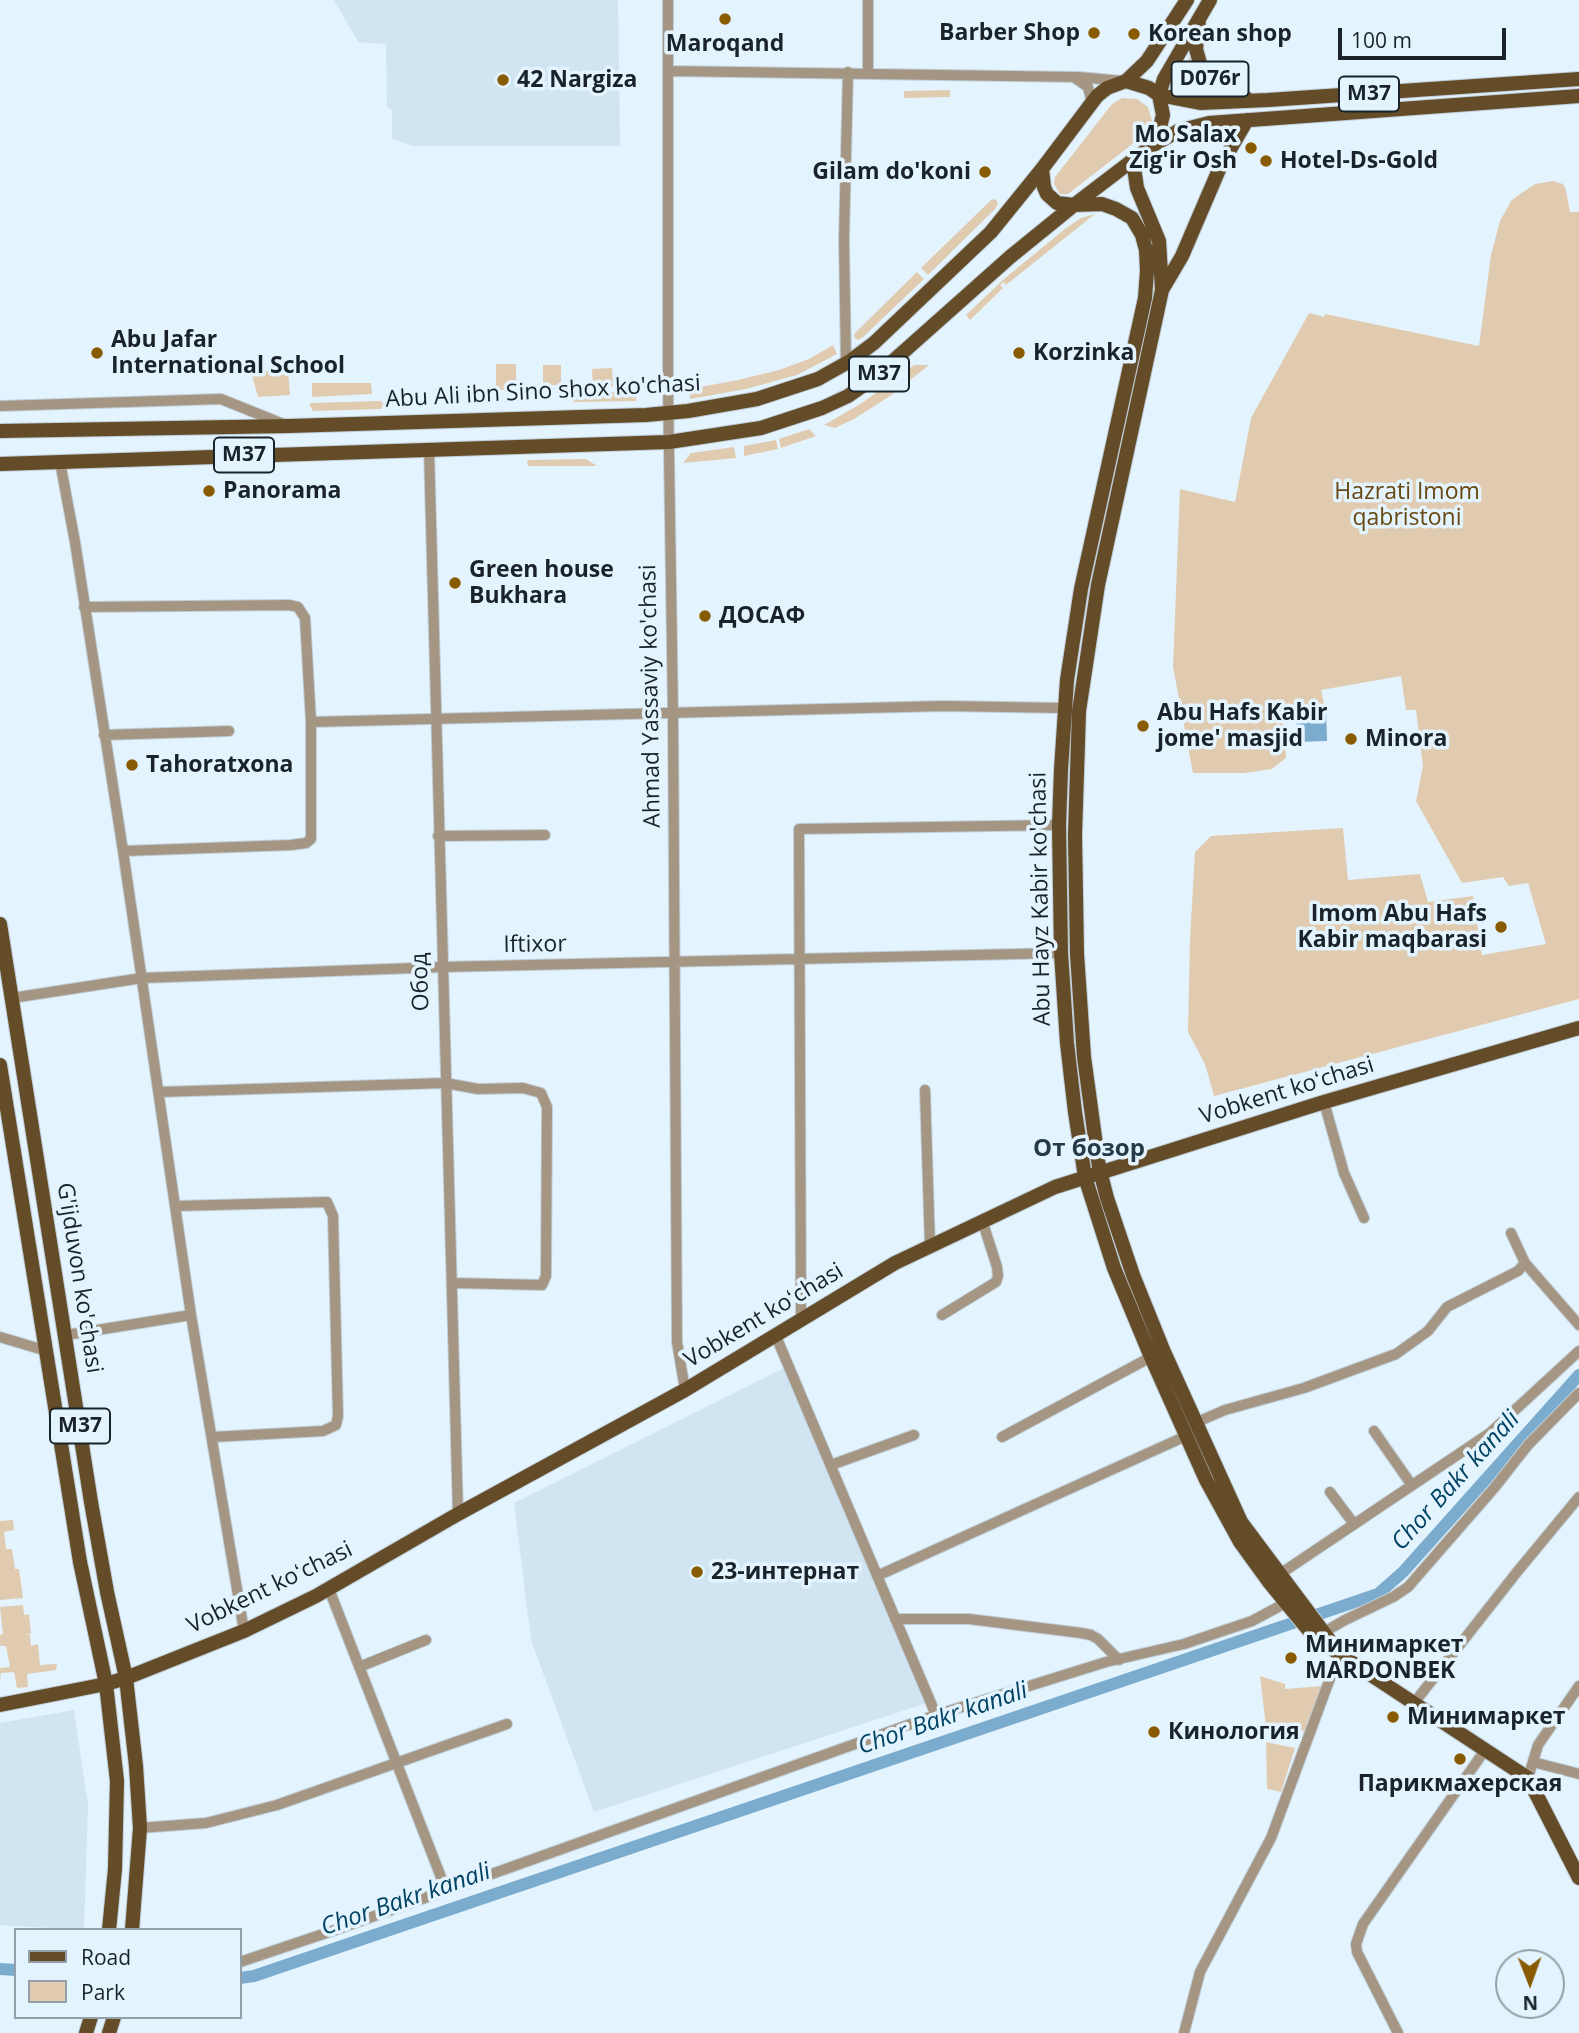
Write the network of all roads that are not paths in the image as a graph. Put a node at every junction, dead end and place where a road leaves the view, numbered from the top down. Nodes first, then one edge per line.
1 (668, 0) edge
2 (868, 0) edge
3 (1187, 0) edge
4 (1210, 0) edge
5 (1199, 19) junction
6 (668, 71) junction
7 (848, 72) junction
8 (868, 73) junction
9 (1073, 77) junction
10 (1579, 79) edge
11 (1126, 81) junction
12 (1159, 95) junction
13 (1579, 96) edge
14 (1269, 100) junction
15 (1092, 103) junction
16 (1247, 120) junction
17 (1150, 147) junction
18 (1133, 160) junction
19 (1042, 169) junction
20 (1074, 205) junction
21 (1162, 290) junction
22 (846, 364) junction
23 (1130, 396) junction
24 (0, 406) edge
25 (668, 414) junction
26 (289, 426) junction
27 (0, 431) edge
28 (669, 442) junction
29 (429, 449) junction
30 (60, 462) junction
31 (0, 464) edge
32 (84, 607) junction
33 (1065, 708) junction
34 (673, 714) junction
35 (436, 719) junction
36 (311, 722) junction
37 (229, 731) dead end
38 (104, 735) junction
39 (1059, 825) junction
40 (545, 835) dead end
41 (438, 836) junction
42 (123, 851) junction
43 (0, 924) edge
44 (1061, 954) junction
45 (799, 961) junction
46 (674, 963) junction
47 (442, 967) junction
48 (142, 978) junction
49 (12, 998) junction
50 (1579, 1028) edge
51 (0, 1065) edge
52 (445, 1083) junction
53 (925, 1090) dead end
54 (159, 1092) junction
55 (1324, 1102) junction
56 (1101, 1172) junction
57 (1085, 1177) junction
58 (176, 1206) junction
59 (1364, 1218) dead end
60 (982, 1220) junction
61 (1511, 1233) dead end
62 (930, 1246) junction
63 (1525, 1263) junction
64 (452, 1283) junction
65 (191, 1314) junction
66 (942, 1315) dead end
67 (801, 1318) junction
68 (1579, 1325) edge
69 (775, 1334) junction
70 (66, 1335) junction
71 (0, 1337) edge
72 (47, 1351) junction
73 (1579, 1351) edge
74 (1152, 1357) junction
75 (685, 1390) junction
76 (1579, 1393) edge
77 (1197, 1422) junction
78 (1374, 1431) dead end
79 (914, 1435) dead end
80 (1186, 1436) junction
81 (213, 1437) junction
82 (1002, 1437) dead end
83 (831, 1465) junction
84 (1411, 1484) junction
85 (1330, 1492) dead end
86 (1579, 1497) edge
87 (458, 1514) junction
88 (1354, 1524) junction
89 (1280, 1574) junction
90 (877, 1576) junction
91 (329, 1589) junction
92 (1288, 1599) junction
93 (895, 1619) junction
94 (244, 1630) junction
95 (1318, 1632) junction
96 (426, 1640) dead end
97 (1339, 1654) junction
98 (1119, 1660) junction
99 (359, 1667) junction
100 (126, 1678) junction
101 (106, 1684) junction
102 (1579, 1686) edge
103 (1414, 1703) junction
104 (0, 1705) edge
105 (936, 1715) junction
106 (507, 1724) dead end
107 (1485, 1749) junction
108 (1533, 1762) junction
109 (397, 1764) junction
110 (1579, 1774) edge
111 (1528, 1778) junction
112 (140, 1828) junction
113 (1579, 1878) edge
114 (446, 1890) junction
115 (109, 1928) edge
116 (132, 1928) edge
117 (242, 1961) edge
118 (1184, 2033) edge
119 (1398, 2033) edge

1 - 6 street, Ahmad Yassaviy ko'chasi
2 - 8 street
3 - 11 main road, D076r
4 - 5 main road, D076r
5 - 12 main road, D076r
5 - 14 main road, D076r
6 - 7 street
6 - 25 street, Ahmad Yassaviy ko'chasi
7 - 8 street
7 - 22 street
8 - 9 street
9 - 11 street
9 - 15 street
10 - 14 main road, M37
11 - 12 main road, M37
11 - 15 main road, M37
12 - 14 main road, M37
12 - 17 main road
13 - 16 main road, M37
15 - 19 main road, M37
16 - 17 main road, M37
16 - 21 main road
17 - 18 main road, M37
18 - 20 main road, M37
18 - 21 main road, Abu Hayz Kabir ko'chasi
19 - 20 main road
19 - 22 main road, Abu Ali ibn Sino shox ko'chasi / M37
20 - 23 main road, Abu Hayz Kabir ko'chasi
20 - 28 main road, M37
21 - 23 main road, Abu Hayz Kabir ko'chasi
22 - 25 main road, Abu Ali ibn Sino shox ko'chasi / M37
23 - 33 main road, Abu Hayz Kabir ko'chasi
23 - 56 main road, Abu Hayz Kabir ko'chasi
24 - 26 street
25 - 26 main road, Abu Ali ibn Sino shox ko'chasi / M37
25 - 28 street, Ahmad Yassaviy ko'chasi
26 - 27 main road, Abu Ali ibn Sino shox ko'chasi / M37
28 - 29 main road, M37
28 - 34 street, Ahmad Yassaviy ko'chasi
29 - 30 main road, M37
29 - 35 street, Обод
30 - 31 main road, M37
30 - 32 street
32 - 36 street
32 - 38 street
33 - 34 street
33 - 39 main road, Abu Hayz Kabir ko'chasi
34 - 35 street
34 - 46 street, Ahmad Yassaviy ko'chasi
35 - 36 street
35 - 41 street, Обод
36 - 42 street
37 - 38 street
38 - 42 street
39 - 44 main road, Abu Hayz Kabir ko'chasi
39 - 45 street
40 - 41 street
41 - 47 street, Обод
42 - 48 street
43 - 49 main road, G'ijduvon ko'chasi / M37
44 - 45 street, Iftixor
44 - 57 main road, Abu Hayz Kabir ko'chasi
45 - 46 street, Iftixor
45 - 67 street
46 - 47 street, Iftixor
46 - 75 street, Ahmad Yassaviy ko'chasi
47 - 48 street, Iftixor
47 - 52 street, Обод
48 - 49 street, Iftixor
48 - 54 street
49 - 70 main road, G'ijduvon ko'chasi / M37
50 - 55 main road, Vobkent koʻchasi
51 - 72 main road, G'ijduvon ko'chasi / M37
52 - 54 street
52 - 64 street, Обод
52 - 64 street
53 - 62 street
54 - 58 street
55 - 56 main road, Vobkent koʻchasi
55 - 59 street
56 - 57 main road, Vobkent koʻchasi
56 - 77 main road, Abu Hayz Kabir ko'chasi
57 - 60 main road, Vobkent koʻchasi
57 - 74 main road, Abu Hayz Kabir ko'chasi
58 - 65 street
58 - 81 street
60 - 62 main road, Vobkent koʻchasi
60 - 66 street
61 - 63 street
62 - 67 main road, Vobkent koʻchasi
63 - 68 street
63 - 77 street
64 - 87 street, Обод
65 - 70 street
65 - 81 street
67 - 69 main road, Vobkent koʻchasi
69 - 75 main road, Vobkent koʻchasi
69 - 83 street
70 - 100 main road, G'ijduvon ko'chasi / M37
71 - 72 street
72 - 101 main road, G'ijduvon ko'chasi / M37
73 - 84 street
74 - 80 main road, Abu Hayz Kabir ko'chasi
74 - 82 street
75 - 87 main road, Vobkent koʻchasi
76 - 95 street
77 - 89 main road, Abu Hayz Kabir ko'chasi
78 - 84 street
79 - 83 street
80 - 90 street
80 - 92 main road, Abu Hayz Kabir ko'chasi
81 - 94 street
83 - 90 street
84 - 88 street
85 - 88 street
86 - 103 street
87 - 91 main road, Vobkent koʻchasi
88 - 89 street
89 - 92 main road, Abu Hayz Kabir ko'chasi
90 - 93 street
91 - 94 main road, Vobkent koʻchasi
91 - 99 street
92 - 95 main road
92 - 98 street
93 - 98 street
93 - 105 street
94 - 100 main road, Vobkent koʻchasi
95 - 97 main road
96 - 99 street
97 - 103 main road
97 - 118 street
98 - 105 street
99 - 109 street
100 - 101 main road, Vobkent koʻchasi
100 - 112 main road, G'ijduvon ko'chasi / M37
101 - 104 main road, Vobkent koʻchasi
101 - 115 main road, G'ijduvon ko'chasi / M37
102 - 108 street
103 - 107 main road
105 - 114 street
106 - 109 street
107 - 111 main road
107 - 119 street
108 - 110 street
108 - 111 street
109 - 112 street
109 - 114 street
111 - 113 main road
112 - 116 main road, G'ijduvon ko'chasi / M37
114 - 117 street

